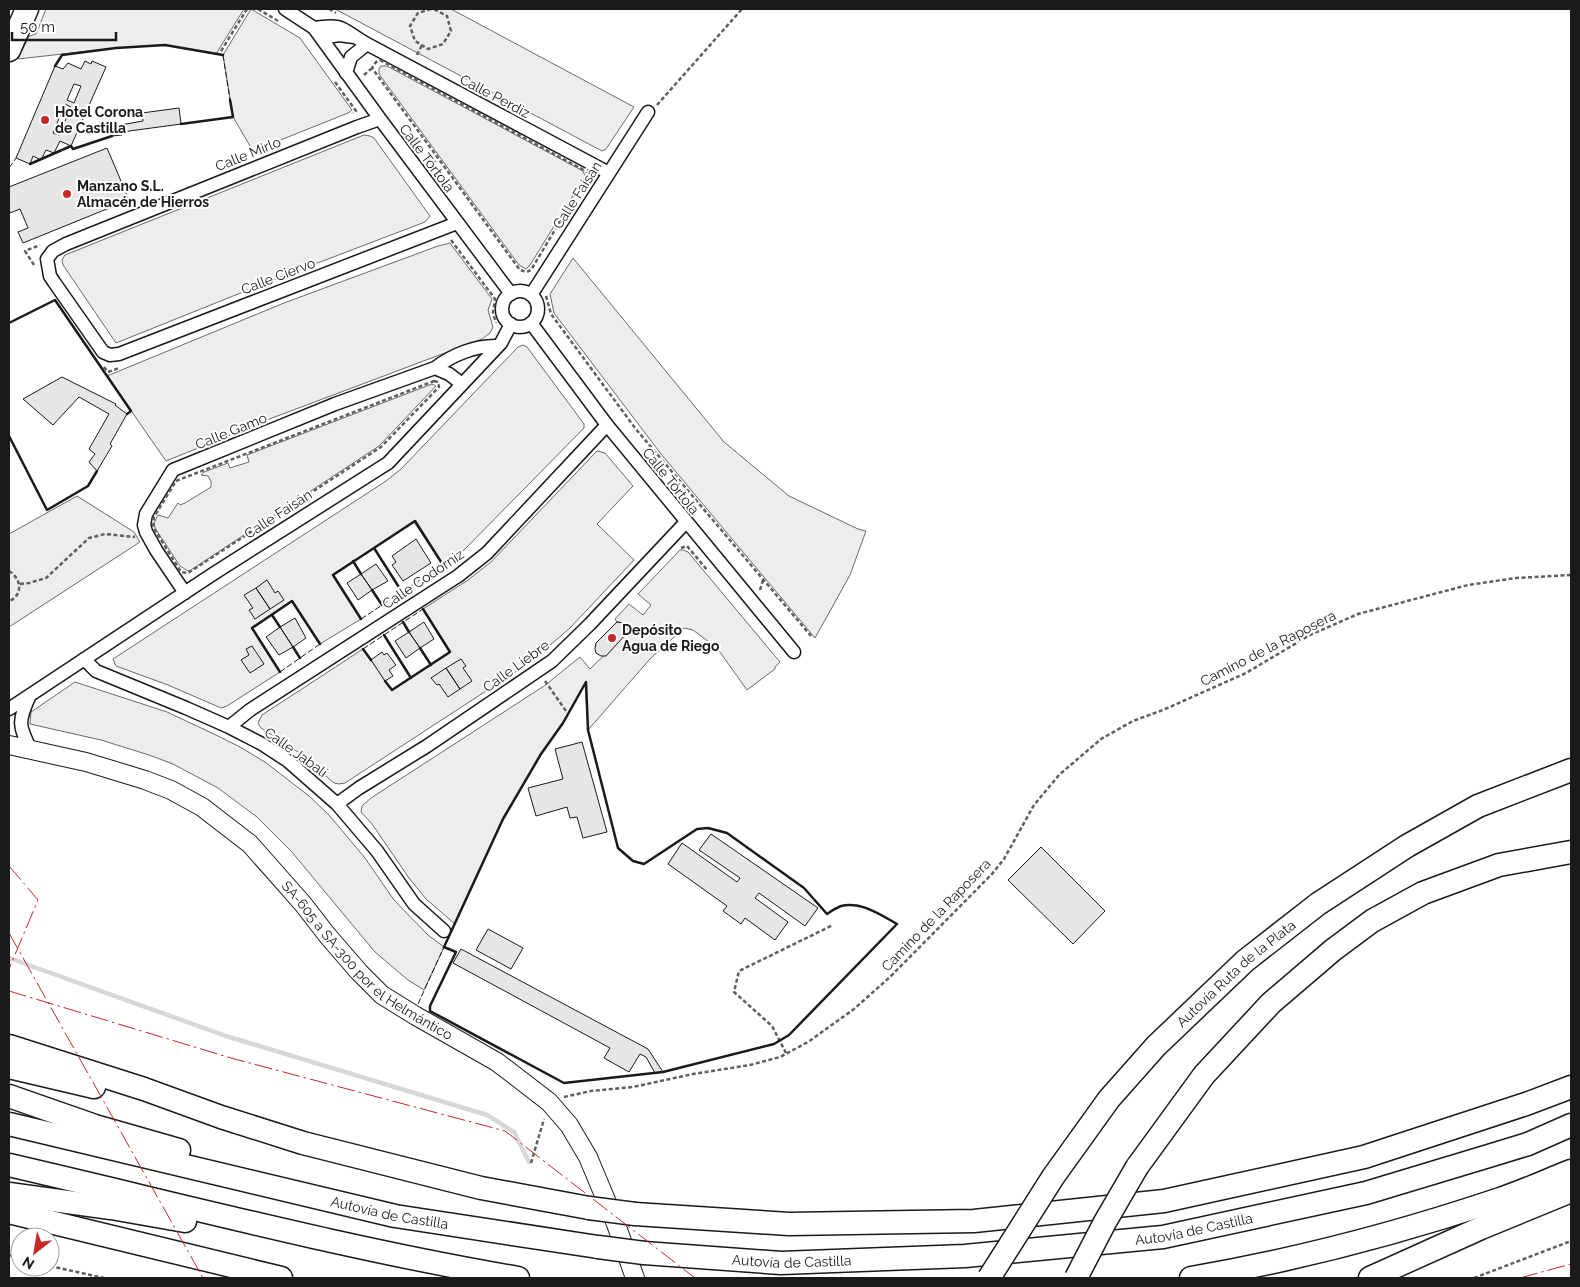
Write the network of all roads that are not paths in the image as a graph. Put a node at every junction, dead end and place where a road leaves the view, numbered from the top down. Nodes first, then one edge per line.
1 (27, 9) edge
2 (285, 9) edge
3 (318, 33) junction
4 (367, 44) junction
5 (9, 50) edge
6 (346, 73) junction
7 (648, 112) road end
8 (380, 119) junction
9 (609, 173) junction
10 (457, 223) junction
11 (510, 294) junction
12 (531, 295) junction
13 (532, 323) junction
14 (511, 324) junction
15 (498, 346) junction
16 (106, 360) joint
17 (434, 368) junction
18 (462, 384) junction
19 (607, 425) junction
20 (686, 522) junction
21 (185, 593) junction
22 (794, 652) dead end
23 (84, 659) junction
24 (30, 694) junction
25 (9, 709) edge
26 (229, 727) junction
27 (9, 745) edge
28 (31, 750) junction
29 (1571, 770) edge
30 (337, 804) junction
31 (1571, 852) edge
32 (444, 930) dead end
33 (9, 1046) edge
34 (9, 1067) edge
35 (1571, 1087) edge
36 (9, 1096) edge
37 (221, 1117) junction
38 (9, 1124) edge
39 (1571, 1126) edge
40 (9, 1164) edge
41 (1571, 1171) edge
42 (1571, 1191) edge
43 (9, 1194) edge
44 (9, 1212) edge
45 (395, 1216) junction
46 (459, 1268) junction
47 (281, 1278) edge
48 (518, 1278) edge
49 (635, 1278) edge
50 (989, 1278) edge
51 (1076, 1278) edge
52 (1191, 1278) edge
53 (1370, 1278) edge

1 - 5 highway
2 - 3 street
3 - 4 street, Calle Perdiz
3 - 6 street, Calle Tórtola
4 - 6 street
4 - 9 street, Calle Perdiz
6 - 8 street, Calle Tórtola
7 - 9 street, Calle Faisán
8 - 10 street, Calle Tórtola
8 - 16 street, Calle Mirlo
9 - 12 street, Calle Faisán
10 - 11 street, Calle Tórtola
10 - 16 street, Calle Ciervo
11 - 12 street
11 - 14 street
12 - 13 street
13 - 14 street
13 - 19 street, Calle Tórtola
14 - 15 street, Calle Faisán
15 - 17 street, Calle Gamo
15 - 18 street, Calle Faisán
17 - 18 street
17 - 21 street, Calle Gamo
18 - 21 street, Calle Faisán
19 - 20 street, Calle Tórtola
19 - 26 street, Calle Codorniz
20 - 22 street, Calle Tórtola
20 - 30 street, Calle Liebre
21 - 23 street, Calle Faisán
23 - 24 street, Calle Faisán
23 - 26 street, Calle Jabalí
24 - 25 street, Calle Faisán
24 - 28 street
26 - 30 street, Calle Jabalí
27 - 28 street, SA-605 a SA-300 por el Helmántico
28 - 49 street, SA-605 a SA-300 por el Helmántico
29 - 50 highway, Autovía Ruta de la Plata, bridge
30 - 32 street, Calle Jabalí
31 - 51 highway, bridge
33 - 37 highway
34 - 37 highway
35 - 37 highway, bridge
36 - 45 highway
38 - 45 highway, Autovía de Castilla
39 - 45 highway, Autovía de Castilla, bridge
40 - 46 highway
41 - 52 highway
42 - 53 highway
43 - 46 highway
44 - 47 highway
46 - 48 highway

